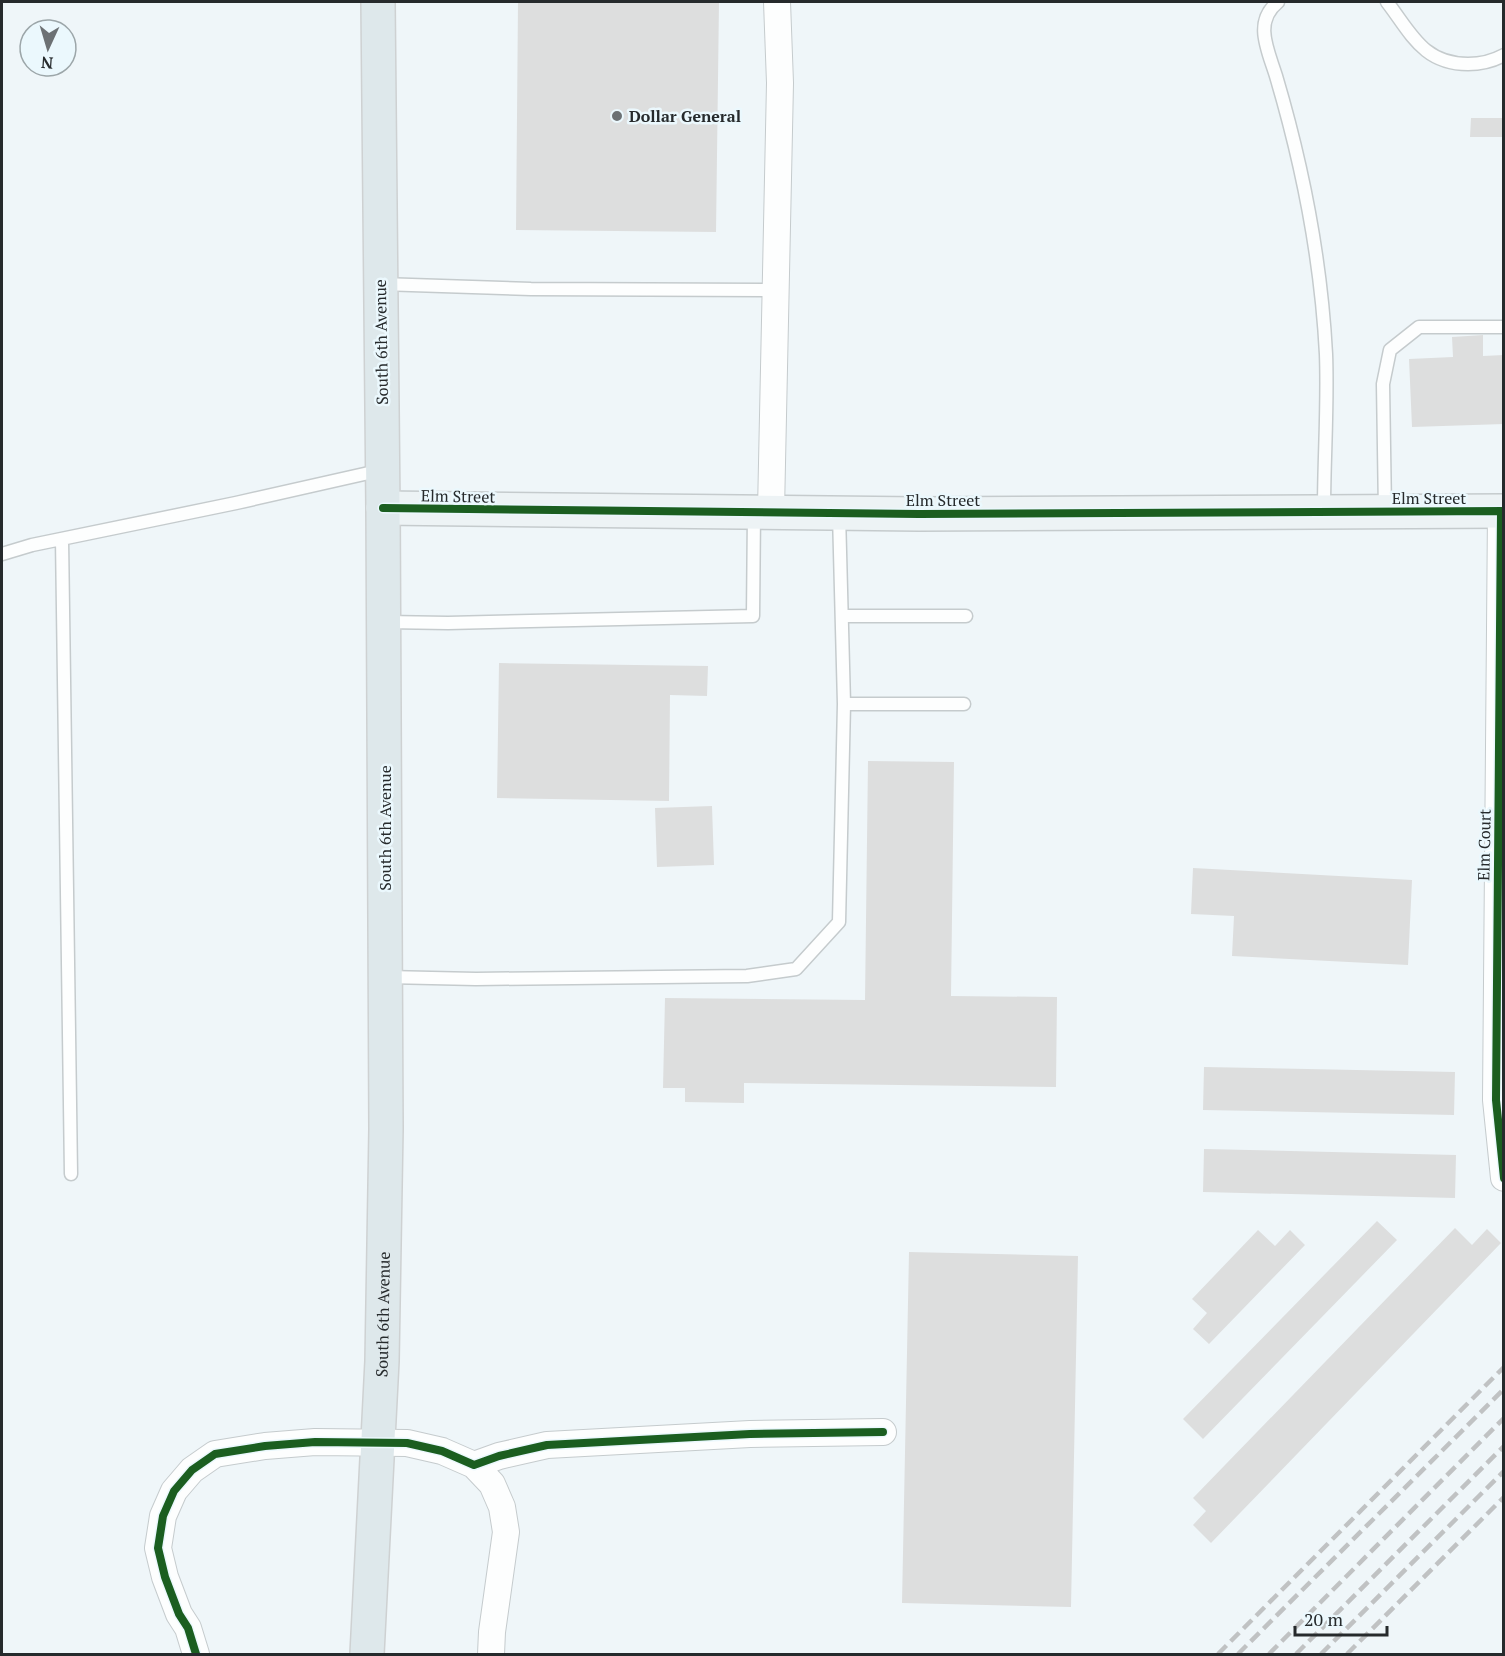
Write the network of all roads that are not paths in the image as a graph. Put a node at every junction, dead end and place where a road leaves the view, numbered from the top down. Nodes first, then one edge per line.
1 (378, 2) edge
2 (777, 2) edge
3 (1278, 2) edge
4 (1387, 2) edge
5 (1503, 56) edge
6 (381, 284) junction
7 (776, 290) junction
8 (1503, 327) edge
9 (383, 469) junction
10 (383, 508) junction
11 (762, 511) junction
12 (1324, 511) junction
13 (1385, 511) junction
14 (1502, 511) edge
15 (839, 512) junction
16 (62, 539) junction
17 (2, 554) edge
18 (842, 616) junction
19 (966, 616) dead end
20 (384, 622) junction
21 (844, 704) junction
22 (964, 704) dead end
23 (1500, 897) edge
24 (386, 977) junction
25 (71, 1174) dead end
26 (1503, 1178) edge
27 (883, 1432) dead end
28 (379, 1442) junction
29 (474, 1465) junction
30 (196, 1654) edge
31 (367, 1654) edge
32 (491, 1654) edge

1 - 6 main road, South 6th Avenue
2 - 7 street
3 - 12 lane
4 - 5 lane
6 - 7 lane
6 - 9 main road, South 6th Avenue
7 - 11 street
8 - 13 lane
9 - 10 main road, South 6th Avenue
9 - 16 lane
10 - 11 street, Elm Street
10 - 20 main road, South 6th Avenue
11 - 15 street, Elm Street
11 - 20 lane
12 - 13 street, Elm Street
12 - 15 street, Elm Street
13 - 14 street, Elm Street
14 - 23 street, Elm Court
15 - 18 lane
16 - 17 lane
16 - 25 lane
18 - 19 lane
18 - 21 lane
20 - 24 main road, South 6th Avenue
21 - 22 lane
21 - 24 lane
23 - 26 street, Elm Court
24 - 28 main road, South 6th Avenue
27 - 29 street
28 - 29 street
28 - 30 street
28 - 31 main road, South 6th Avenue
29 - 32 street

